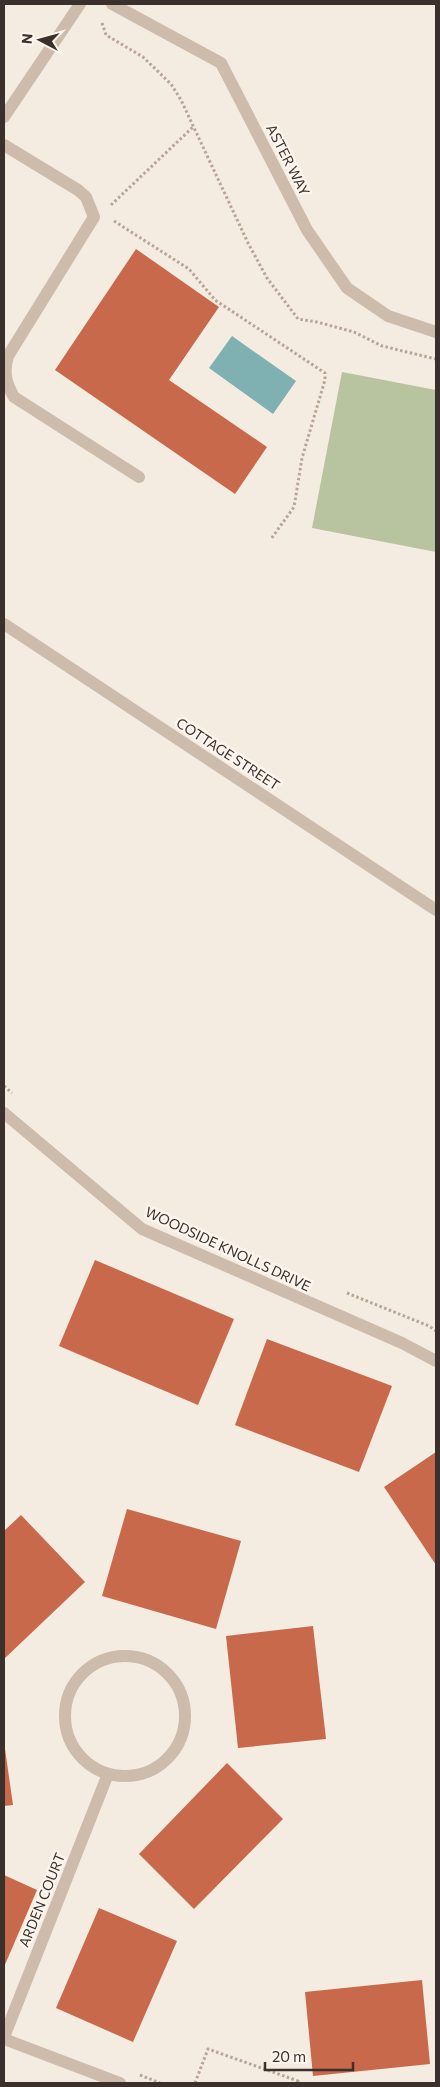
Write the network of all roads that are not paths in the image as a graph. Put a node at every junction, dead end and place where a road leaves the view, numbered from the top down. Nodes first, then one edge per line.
1 (80, 4) edge
2 (112, 4) edge
3 (4, 118) edge
4 (4, 145) edge
5 (436, 332) edge
6 (139, 477) dead end
7 (4, 624) edge
8 (436, 910) edge
9 (4, 1113) edge
10 (436, 1361) edge
11 (108, 1774) junction
12 (4, 2038) edge
13 (120, 2083) edge

1 - 3 street
2 - 5 street, ASTER WAY
4 - 6 street
7 - 8 street, COTTAGE STREET
9 - 10 street, WOODSIDE KNOLLS DRIVE
11 - 11 street
11 - 12 street, ARDEN COURT
12 - 13 street

